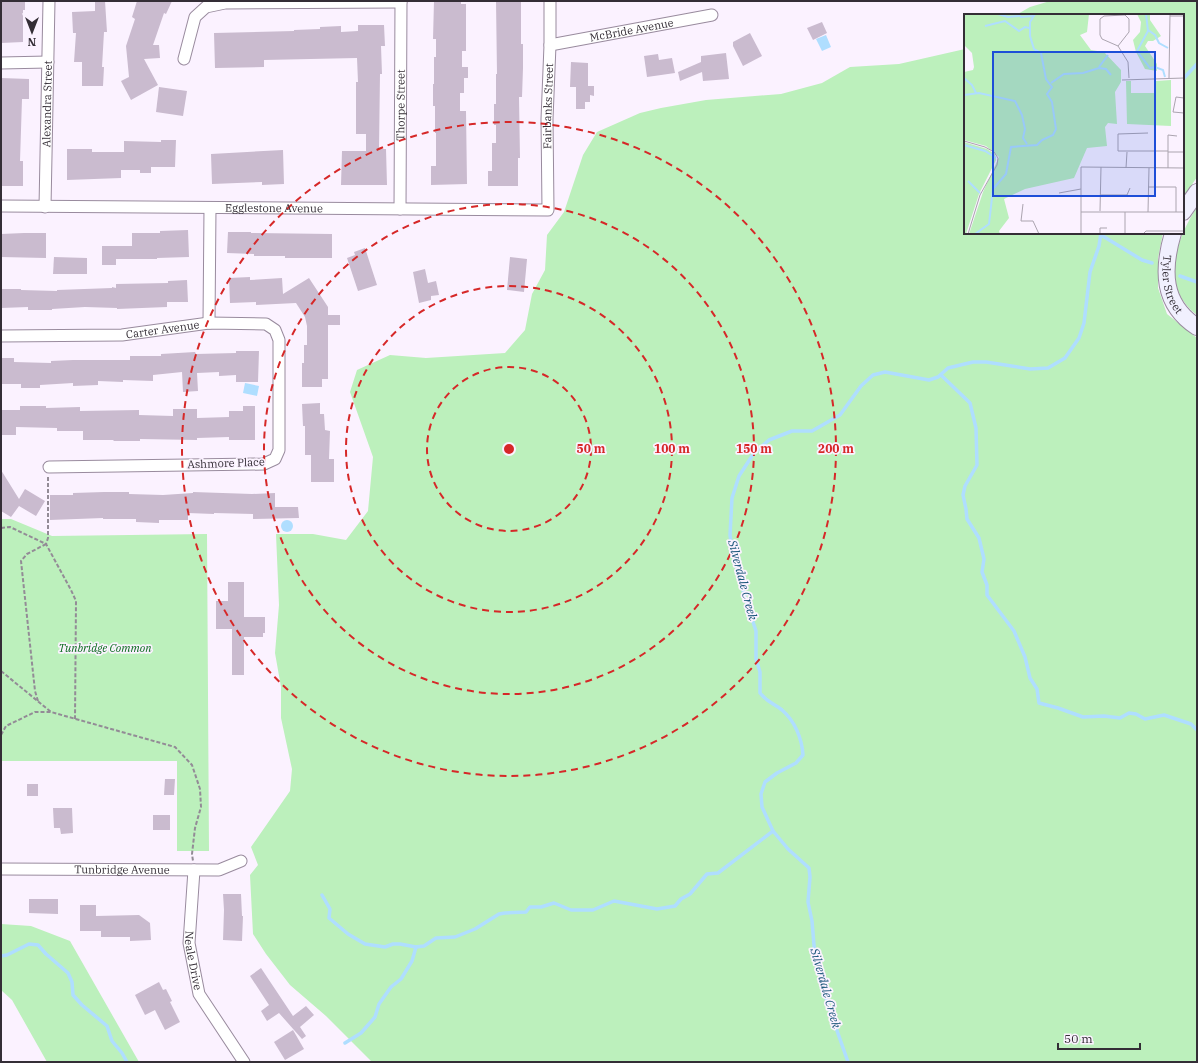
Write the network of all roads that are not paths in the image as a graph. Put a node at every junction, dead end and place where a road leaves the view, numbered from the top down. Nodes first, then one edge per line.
1 (49, 1) edge
2 (550, 1) edge
3 (401, 2) edge
4 (712, 16) dead end
5 (550, 45) junction
6 (184, 59) dead end
7 (48, 62) junction
8 (1, 63) edge
9 (1197, 192) edge
10 (1, 206) edge
11 (45, 207) junction
12 (210, 208) junction
13 (400, 209) junction
14 (548, 210) joint
15 (1184, 211) edge
16 (1173, 234) edge
17 (209, 323) junction
18 (1197, 327) edge
19 (1, 336) edge
20 (48, 467) road end
21 (241, 861) dead end
22 (1, 869) edge
23 (194, 870) junction
24 (244, 1062) edge

1 - 7 street, Alexandra Street
2 - 5 street, Fairbanks Street
3 - 6 street
3 - 13 street, Thorpe Street
4 - 5 street, McBride Avenue
5 - 14 street, Fairbanks Street
7 - 8 street
7 - 11 street, Alexandra Street
9 - 15 street
10 - 11 street, Egglestone Avenue
11 - 12 street, Egglestone Avenue
12 - 13 street, Egglestone Avenue
12 - 17 street, Carter Avenue
13 - 14 street, Egglestone Avenue
16 - 18 street, Tyler Street
17 - 19 street, Carter Avenue
17 - 20 street, Ashmore Place
21 - 23 street, Tunbridge Avenue
22 - 23 street, Tunbridge Avenue
23 - 24 street, Neale Drive

